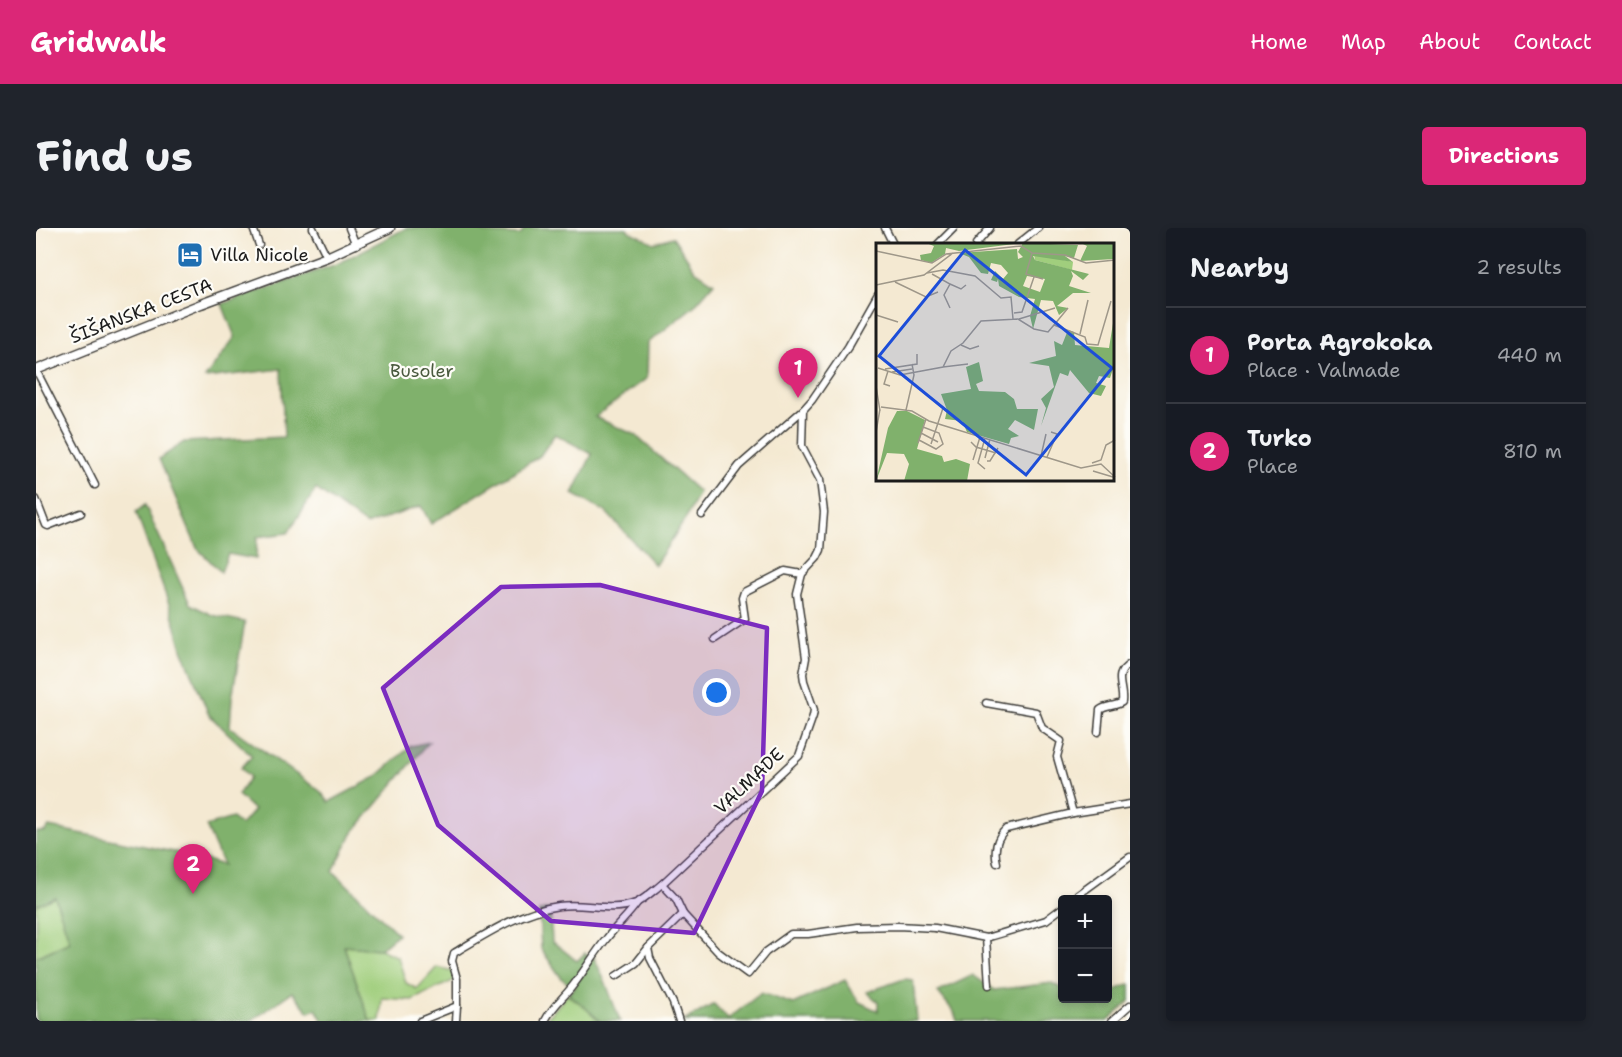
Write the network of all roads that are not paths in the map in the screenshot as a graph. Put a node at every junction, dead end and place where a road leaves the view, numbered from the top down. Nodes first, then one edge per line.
1 (254, 228) edge
2 (313, 228) edge
3 (349, 228) edge
4 (885, 228) edge
5 (954, 228) edge
6 (990, 228) edge
7 (1038, 228) edge
8 (385, 229) edge
9 (892, 243) edge
10 (939, 243) edge
11 (977, 243) edge
12 (1019, 243) edge
13 (259, 245) dead end
14 (356, 245) junction
15 (327, 257) junction
16 (876, 298) edge
17 (36, 370) edge
18 (803, 410) junction
19 (95, 485) dead end
20 (36, 499) edge
21 (81, 513) dead end
22 (702, 515) dead end
23 (802, 574) junction
24 (715, 639) dead end
25 (1130, 664) edge
26 (986, 703) dead end
27 (1098, 732) dead end
28 (1130, 804) edge
29 (1072, 813) junction
30 (1130, 857) edge
31 (997, 863) dead end
32 (662, 884) junction
33 (1078, 895) edge
34 (638, 902) junction
35 (1058, 911) edge
36 (683, 914) junction
37 (986, 938) junction
38 (648, 948) junction
39 (616, 976) dead end
40 (989, 985) dead end
41 (1130, 1005) edge
42 (457, 1006) junction
43 (420, 1021) edge
44 (456, 1021) edge
45 (545, 1021) edge
46 (679, 1021) edge
47 (1112, 1021) edge

1 - 13 street
2 - 15 street
3 - 14 street
4 - 9 street
5 - 10 street
6 - 11 street
7 - 12 street
8 - 14 main road, ŠIŠANSKA CESTA
14 - 15 main road, ŠIŠANSKA CESTA
15 - 17 main road, ŠIŠANSKA CESTA
16 - 18 street
17 - 19 street, ŠIŠANSKA CESTA
18 - 22 street
18 - 23 street
20 - 21 street
23 - 24 street
23 - 32 street, VALMADE
25 - 27 street
26 - 29 street
28 - 29 street
29 - 31 street
30 - 33 street
32 - 34 street, VALMADE
32 - 36 street
34 - 42 street
34 - 45 street
35 - 37 street
36 - 37 street
36 - 38 street
37 - 40 street
38 - 39 street
38 - 46 street
41 - 47 street
42 - 43 street
42 - 44 street

